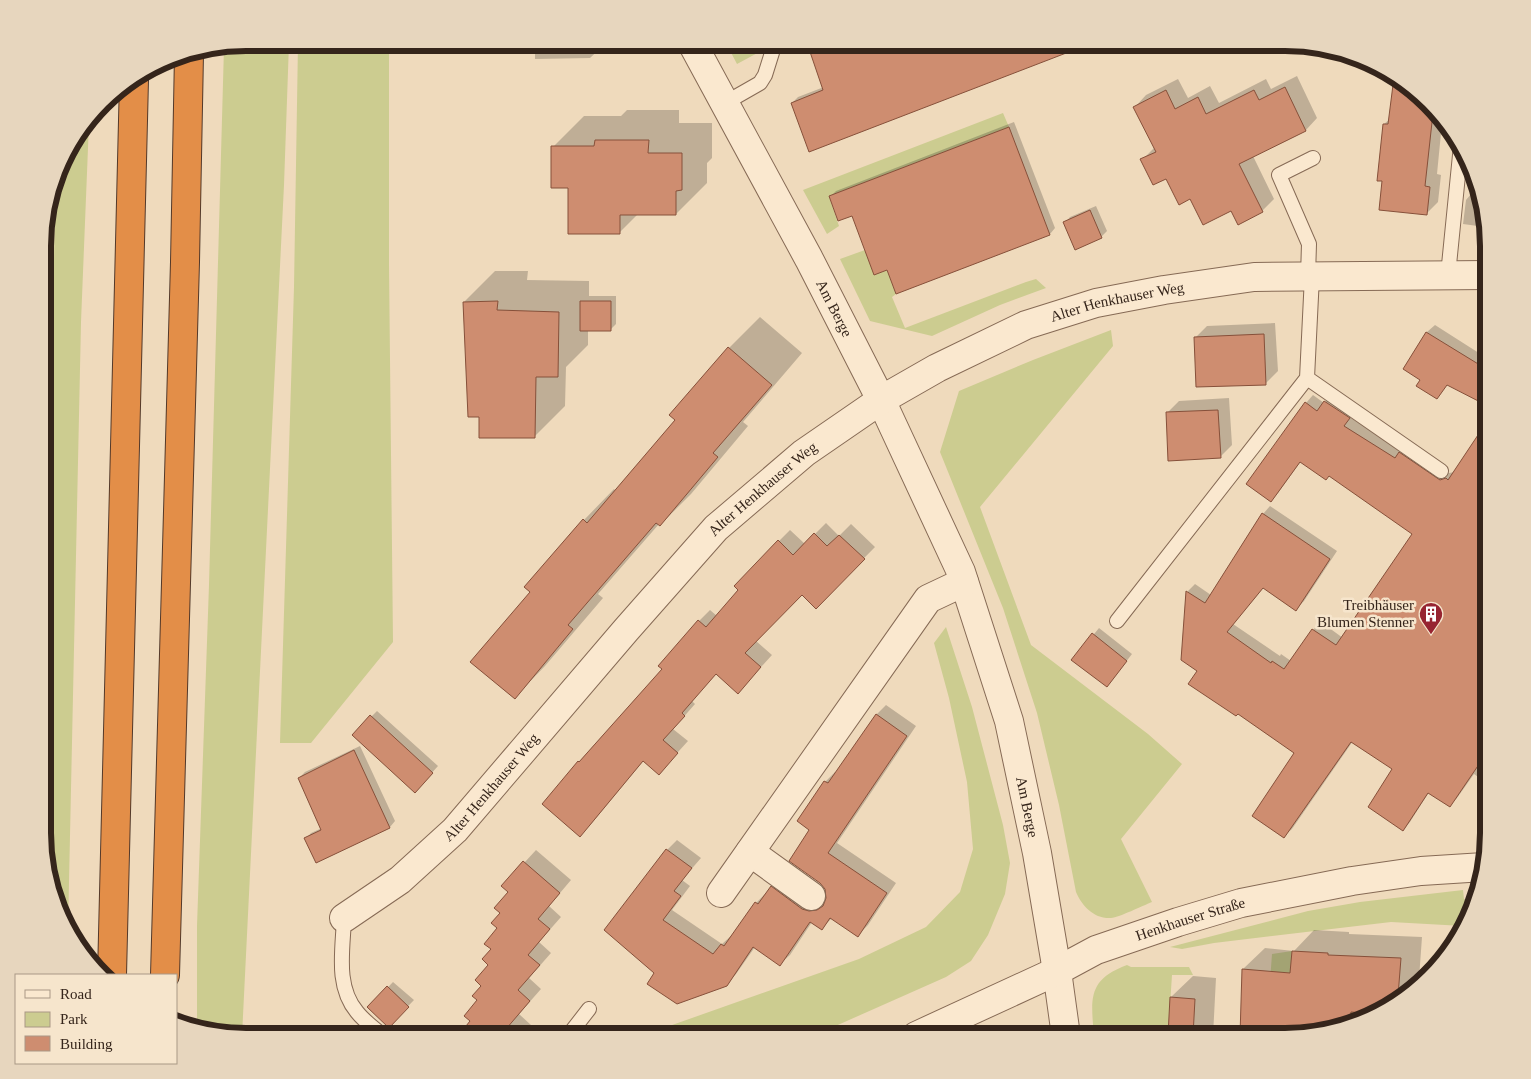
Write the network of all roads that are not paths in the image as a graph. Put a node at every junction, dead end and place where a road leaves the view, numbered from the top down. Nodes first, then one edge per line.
1 (696, 51) edge
2 (772, 51) edge
3 (189, 60) edge
4 (134, 87) edge
5 (725, 103) junction
6 (1313, 158) dead end
7 (1460, 159) edge
8 (1448, 275) junction
9 (1480, 275) edge
10 (1310, 276) junction
11 (1307, 378) junction
12 (881, 400) junction
13 (1441, 471) dead end
14 (964, 582) junction
15 (1117, 621) dead end
16 (750, 852) junction
17 (1477, 868) edge
18 (721, 893) dead end
19 (811, 896) dead end
20 (344, 918) joint
21 (1057, 971) junction
22 (112, 974) edge
23 (165, 974) edge
24 (589, 1008) dead end
25 (362, 1017) junction
26 (365, 1028) edge
27 (374, 1028) edge
28 (574, 1028) edge
29 (933, 1028) edge
30 (1065, 1028) edge

1 - 5 street, Am Berge
2 - 5 lane
3 - 23 highway
4 - 22 highway
5 - 12 street, Am Berge
6 - 10 lane
7 - 8 lane
8 - 9 street, Alter Henkhauser Weg
8 - 10 street, Alter Henkhauser Weg
10 - 11 lane
10 - 12 street, Alter Henkhauser Weg
11 - 13 lane
11 - 15 lane
12 - 14 street, Am Berge
12 - 20 street, Alter Henkhauser Weg
14 - 16 street
14 - 21 street, Am Berge
16 - 18 street
16 - 19 street
17 - 21 street, Henkhauser Straße
20 - 25 lane
21 - 29 street, Henkhauser Straße
21 - 30 street, Am Berge
24 - 28 lane
25 - 26 lane
25 - 27 lane

